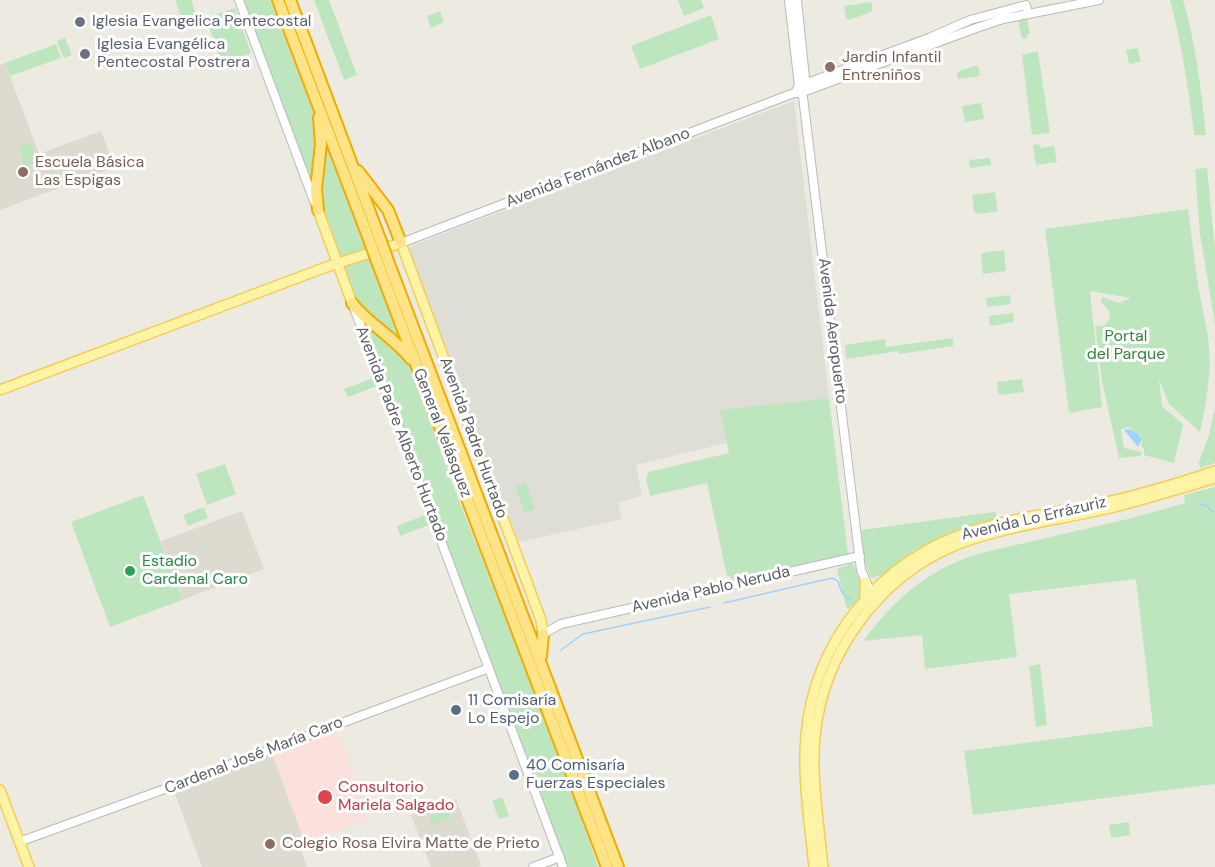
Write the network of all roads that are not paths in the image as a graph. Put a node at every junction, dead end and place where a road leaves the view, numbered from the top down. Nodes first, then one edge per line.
1 (238, 0) edge
2 (278, 0) edge
3 (290, 0) edge
4 (789, 0) edge
5 (797, 0) edge
6 (1099, 0) edge
7 (1028, 14) junction
8 (802, 90) junction
9 (315, 97) junction
10 (346, 150) junction
11 (318, 210) junction
12 (375, 241) junction
13 (401, 243) junction
14 (383, 262) junction
15 (337, 264) junction
16 (352, 303) junction
17 (418, 371) junction
18 (0, 390) edge
19 (1215, 471) edge
20 (1215, 478) edge
21 (860, 556) junction
22 (861, 566) junction
23 (865, 582) junction
24 (878, 593) junction
25 (865, 599) junction
26 (541, 620) junction
27 (561, 624) junction
28 (543, 634) junction
29 (542, 666) junction
30 (489, 668) junction
31 (0, 790) edge
32 (19, 842) junction
33 (560, 857) junction
34 (29, 867) edge
35 (533, 867) edge
36 (563, 867) edge
37 (607, 867) edge
38 (618, 867) edge
39 (814, 867) edge
40 (823, 867) edge

1 - 11 street, Avenida Padre Alberto Hurtado
2 - 9 highway, General Velásquez
3 - 10 highway, General Velásquez
4 - 8 street, Avenida Aeropuerto
5 - 8 street, Avenida Aeropuerto
6 - 7 street, Avenida Fernández Albano
7 - 8 street, Avenida Fernández Albano
7 - 8 street, Avenida Fernández Albano
8 - 13 street, Avenida Fernández Albano
8 - 21 street, Avenida Aeropuerto
9 - 11 highway
9 - 12 highway, General Velásquez
10 - 12 highway, General Velásquez
10 - 13 highway
11 - 15 main road, Avenida Padre Alberto Hurtado
12 - 14 highway, General Velásquez, bridge
13 - 15 main road
13 - 26 main road, Avenida Padre Hurtado
14 - 17 highway, General Velásquez
14 - 29 highway, General Velásquez
15 - 16 main road, Avenida Padre Alberto Hurtado
15 - 18 main road
16 - 17 highway
16 - 30 street, Avenida Padre Alberto Hurtado
17 - 37 highway, General Velásquez
19 - 24 main road, Avenida Lo Errázuriz
20 - 24 main road, Avenida Lo Errázuriz
21 - 22 street, Avenida Aeropuerto
21 - 27 street, Avenida Pablo Neruda
22 - 23 street, Avenida Aeropuerto
22 - 24 street
23 - 24 street, Avenida Aeropuerto
23 - 25 main road
24 - 25 main road, Avenida Lo Errázuriz
24 - 40 main road, Avenida Lo Errázuriz
25 - 39 main road, Avenida Lo Errázuriz
26 - 27 street, Avenida Pablo Neruda
26 - 28 main road, Avenida Padre Hurtado
27 - 28 street, Avenida Pablo Neruda
28 - 29 highway
29 - 38 highway, General Velásquez
30 - 32 street, Cardenal José María Caro
30 - 33 street, Avenida Padre Alberto Hurtado
31 - 32 main road
32 - 34 main road
33 - 35 street
33 - 36 street, Avenida Padre Alberto Hurtado

